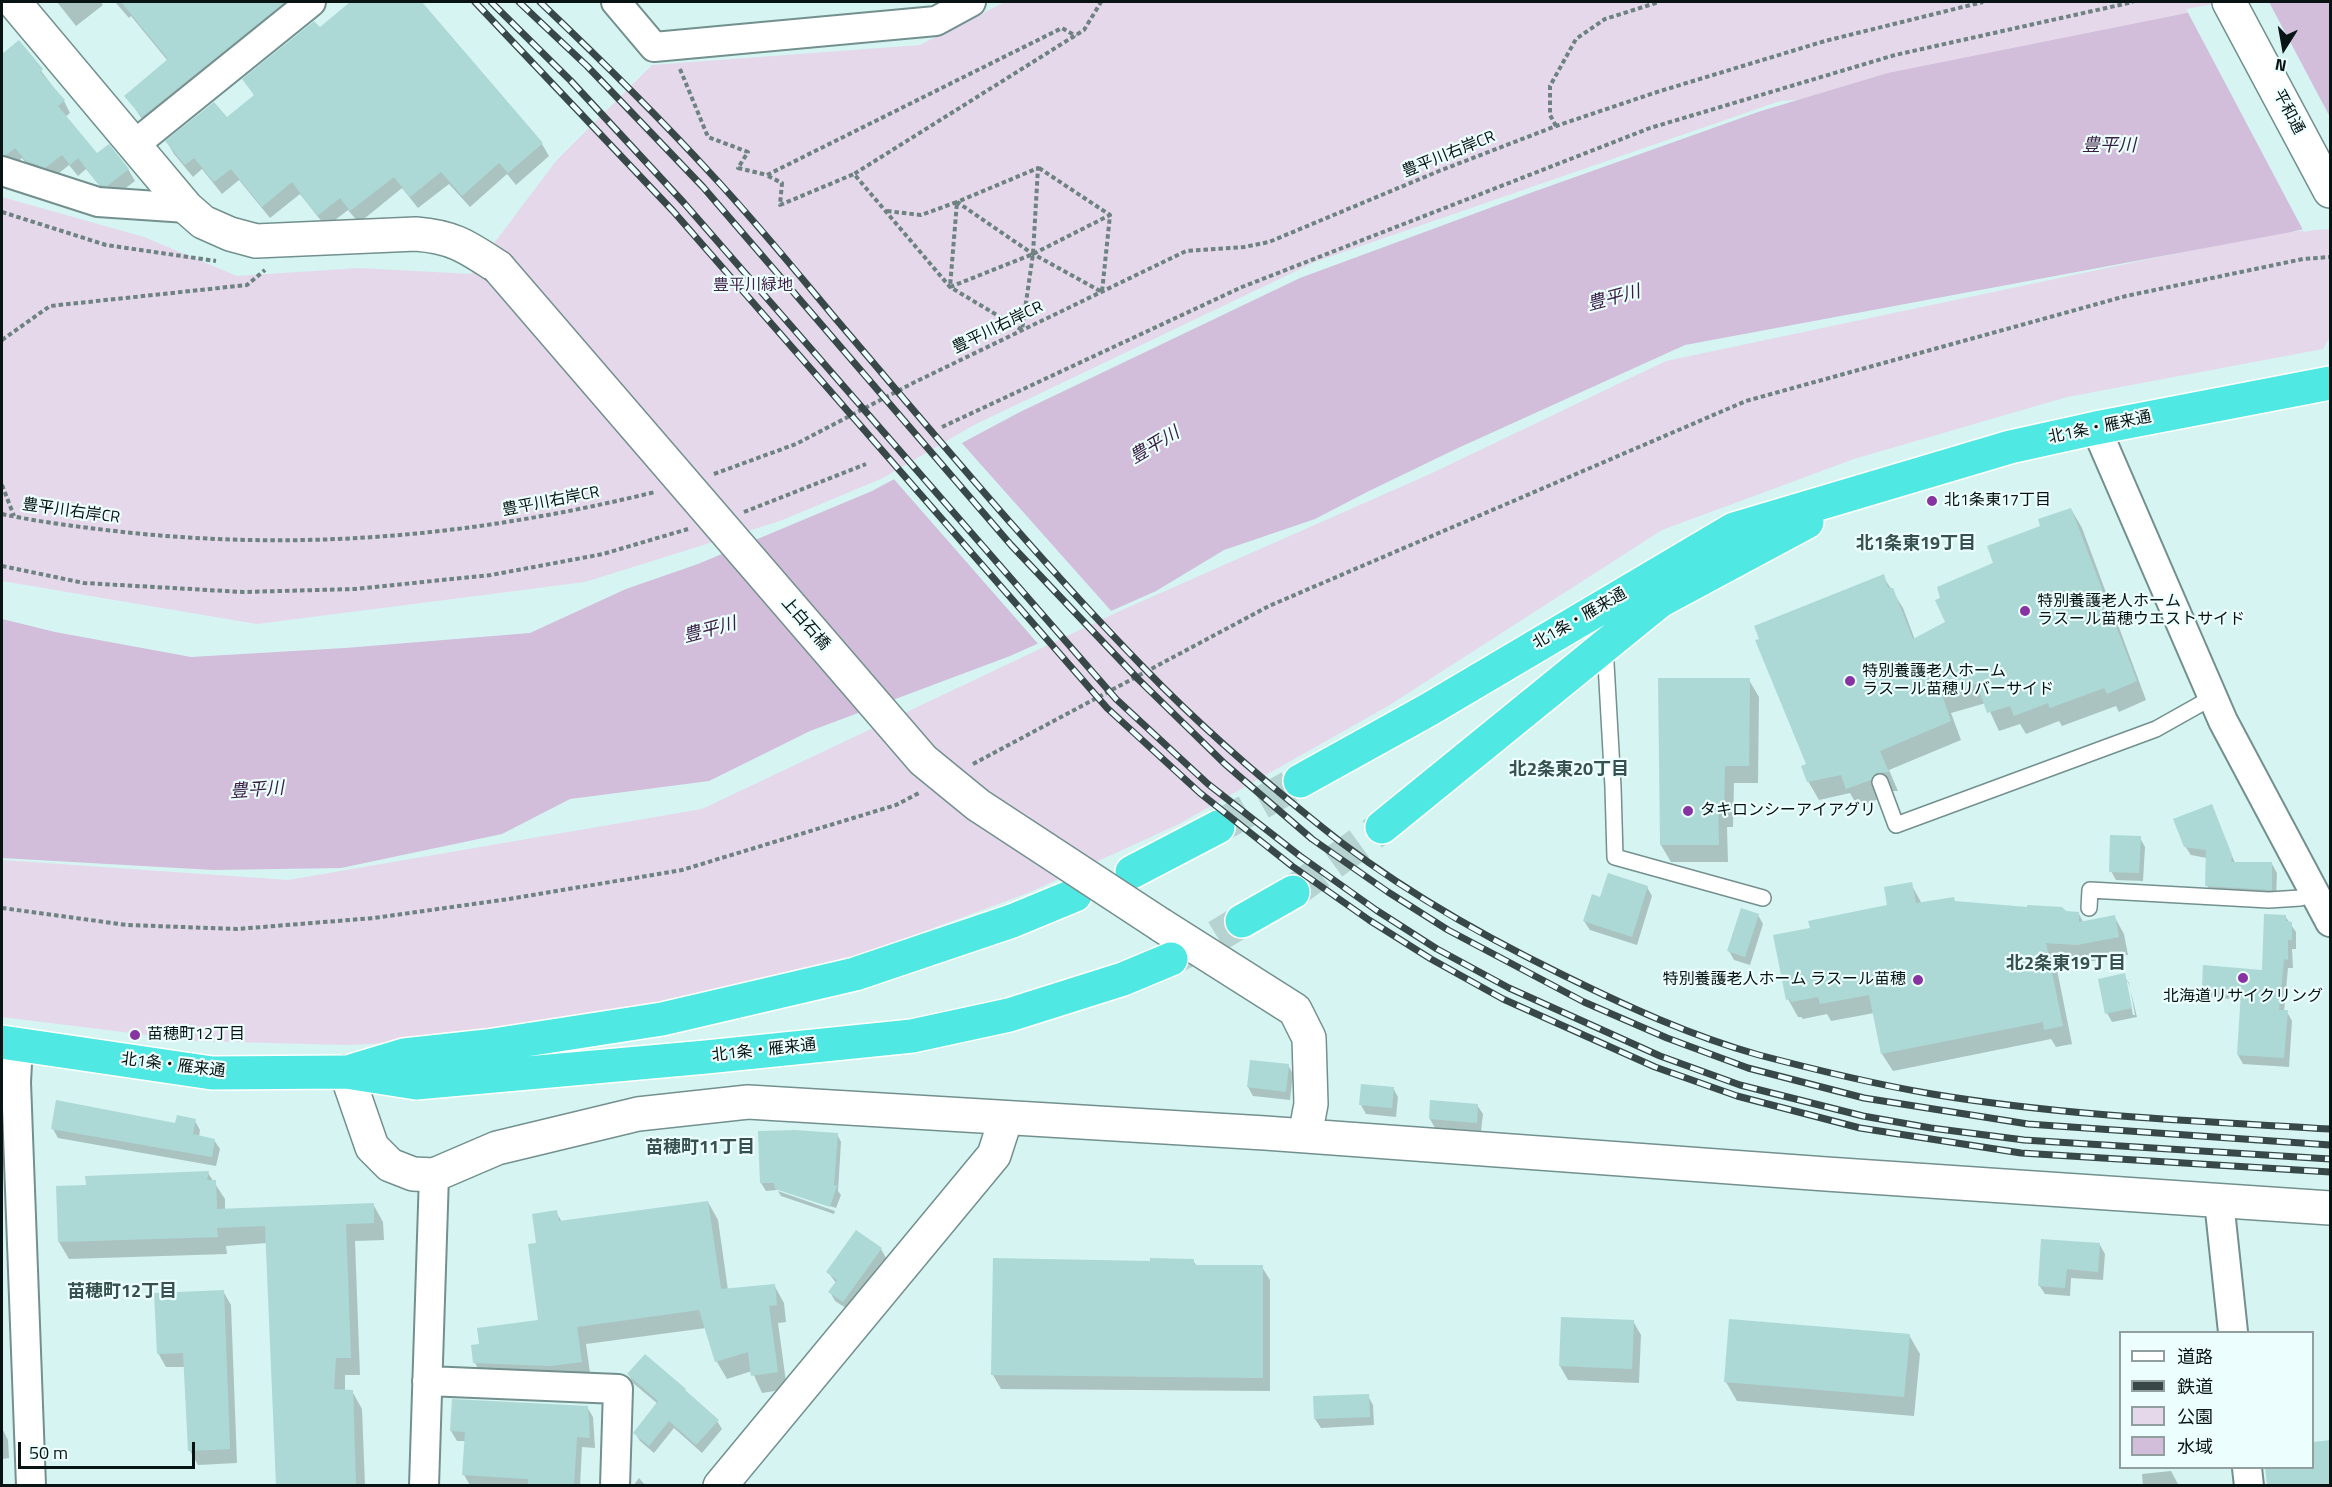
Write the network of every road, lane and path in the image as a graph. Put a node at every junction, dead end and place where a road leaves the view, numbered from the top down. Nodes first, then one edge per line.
1 (14, 2) edge
2 (311, 2) edge
3 (616, 2) edge
4 (971, 2) edge
5 (1101, 2) edge
6 (1659, 2) edge
7 (1983, 2) edge
8 (2133, 2) edge
9 (2229, 2) edge
10 (1644, 4) edge
11 (1076, 36) junction
12 (672, 45) junction
13 (1556, 126) junction
14 (135, 145) junction
15 (1038, 168) junction
16 (2, 171) edge
17 (854, 174) junction
18 (767, 175) junction
19 (2331, 191) edge
20 (957, 202) junction
21 (187, 208) junction
22 (886, 211) junction
23 (2, 212) edge
24 (1110, 215) junction
25 (1033, 254) junction
26 (2331, 257) edge
27 (222, 261) dead end
28 (256, 266) dead end
29 (950, 287) junction
30 (1102, 292) junction
31 (1022, 330) junction
32 (2, 340) edge
33 (2331, 383) edge
34 (942, 427) dead end
35 (2096, 428) junction
36 (866, 464) dead end
37 (710, 476) dead end
38 (2, 485) edge
39 (1872, 487) junction
40 (665, 489) dead end
41 (2, 514) edge
42 (736, 515) dead end
43 (14, 517) junction
44 (691, 528) dead end
45 (2, 566) edge
46 (1605, 646) junction
47 (2212, 697) dead end
48 (969, 766) dead end
49 (1300, 781) tunnel mouth
50 (1880, 782) dead end
51 (927, 789) dead end
52 (1382, 826) tunnel mouth
53 (1218, 827) tunnel mouth
54 (1132, 872) dead end
55 (1293, 892) tunnel mouth
56 (2315, 894) junction
57 (1075, 896) dead end
58 (1763, 898) dead end
59 (2, 908) edge
60 (2089, 908) dead end
61 (1242, 921) tunnel mouth
62 (2331, 922) edge
63 (1171, 959) tunnel mouth
64 (10, 1043) edge
65 (346, 1072) junction
66 (1006, 1118) junction
67 (1305, 1136) junction
68 (434, 1175) junction
69 (2219, 1201) junction
70 (2331, 1208) edge
71 (2233, 1331) edge
72 (427, 1381) junction
73 (2247, 1469) edge
74 (31, 1485) edge
75 (424, 1485) edge
76 (615, 1485) edge
77 (720, 1485) edge
78 (2249, 1485) edge

1 - 14 street, 上白石橋
2 - 14 street
3 - 12 street
4 - 12 street
5 - 11 path
6 - 10 path
7 - 13 path, 豊平川右岸CR
8 - 34 path
9 - 19 street, 平和通
10 - 13 path
11 - 17 path
11 - 18 path
12 - 18 path
13 - 30 path, 豊平川右岸CR
14 - 21 street, 上白石橋
15 - 20 path
15 - 24 path
15 - 25 path
16 - 21 street
17 - 18 path
17 - 22 path
20 - 22 path
20 - 25 path
20 - 29 path
21 - 67 street, 上白石橋, bridge
22 - 29 path
23 - 27 path
24 - 25 path
24 - 30 path
25 - 29 path
25 - 30 path
25 - 31 path
26 - 48 path
28 - 32 path
29 - 31 path
30 - 31 path, 豊平川右岸CR
31 - 37 path, 豊平川右岸CR
33 - 35 highway, 北1条・雁来通
35 - 39 highway, 北1条・雁来通
35 - 56 street
36 - 42 path
38 - 43 path
39 - 46 highway, 北1条・雁来通
39 - 49 highway, 北1条・雁来通
40 - 43 path, 豊平川右岸CR
41 - 43 path, 豊平川右岸CR
44 - 45 path
46 - 52 highway, 北1条・雁来通
46 - 58 lane
47 - 50 lane
51 - 59 path
53 - 54 highway
55 - 61 highway
56 - 60 lane
56 - 62 street
57 - 65 highway, 北1条・雁来通
63 - 65 highway, 北1条・雁来通
64 - 65 highway, 北1条・雁来通
64 - 74 street
65 - 68 street
66 - 67 street
66 - 68 street
66 - 77 street
67 - 69 street
68 - 72 street
69 - 70 street
69 - 71 street
72 - 75 street
72 - 76 street
73 - 78 street

